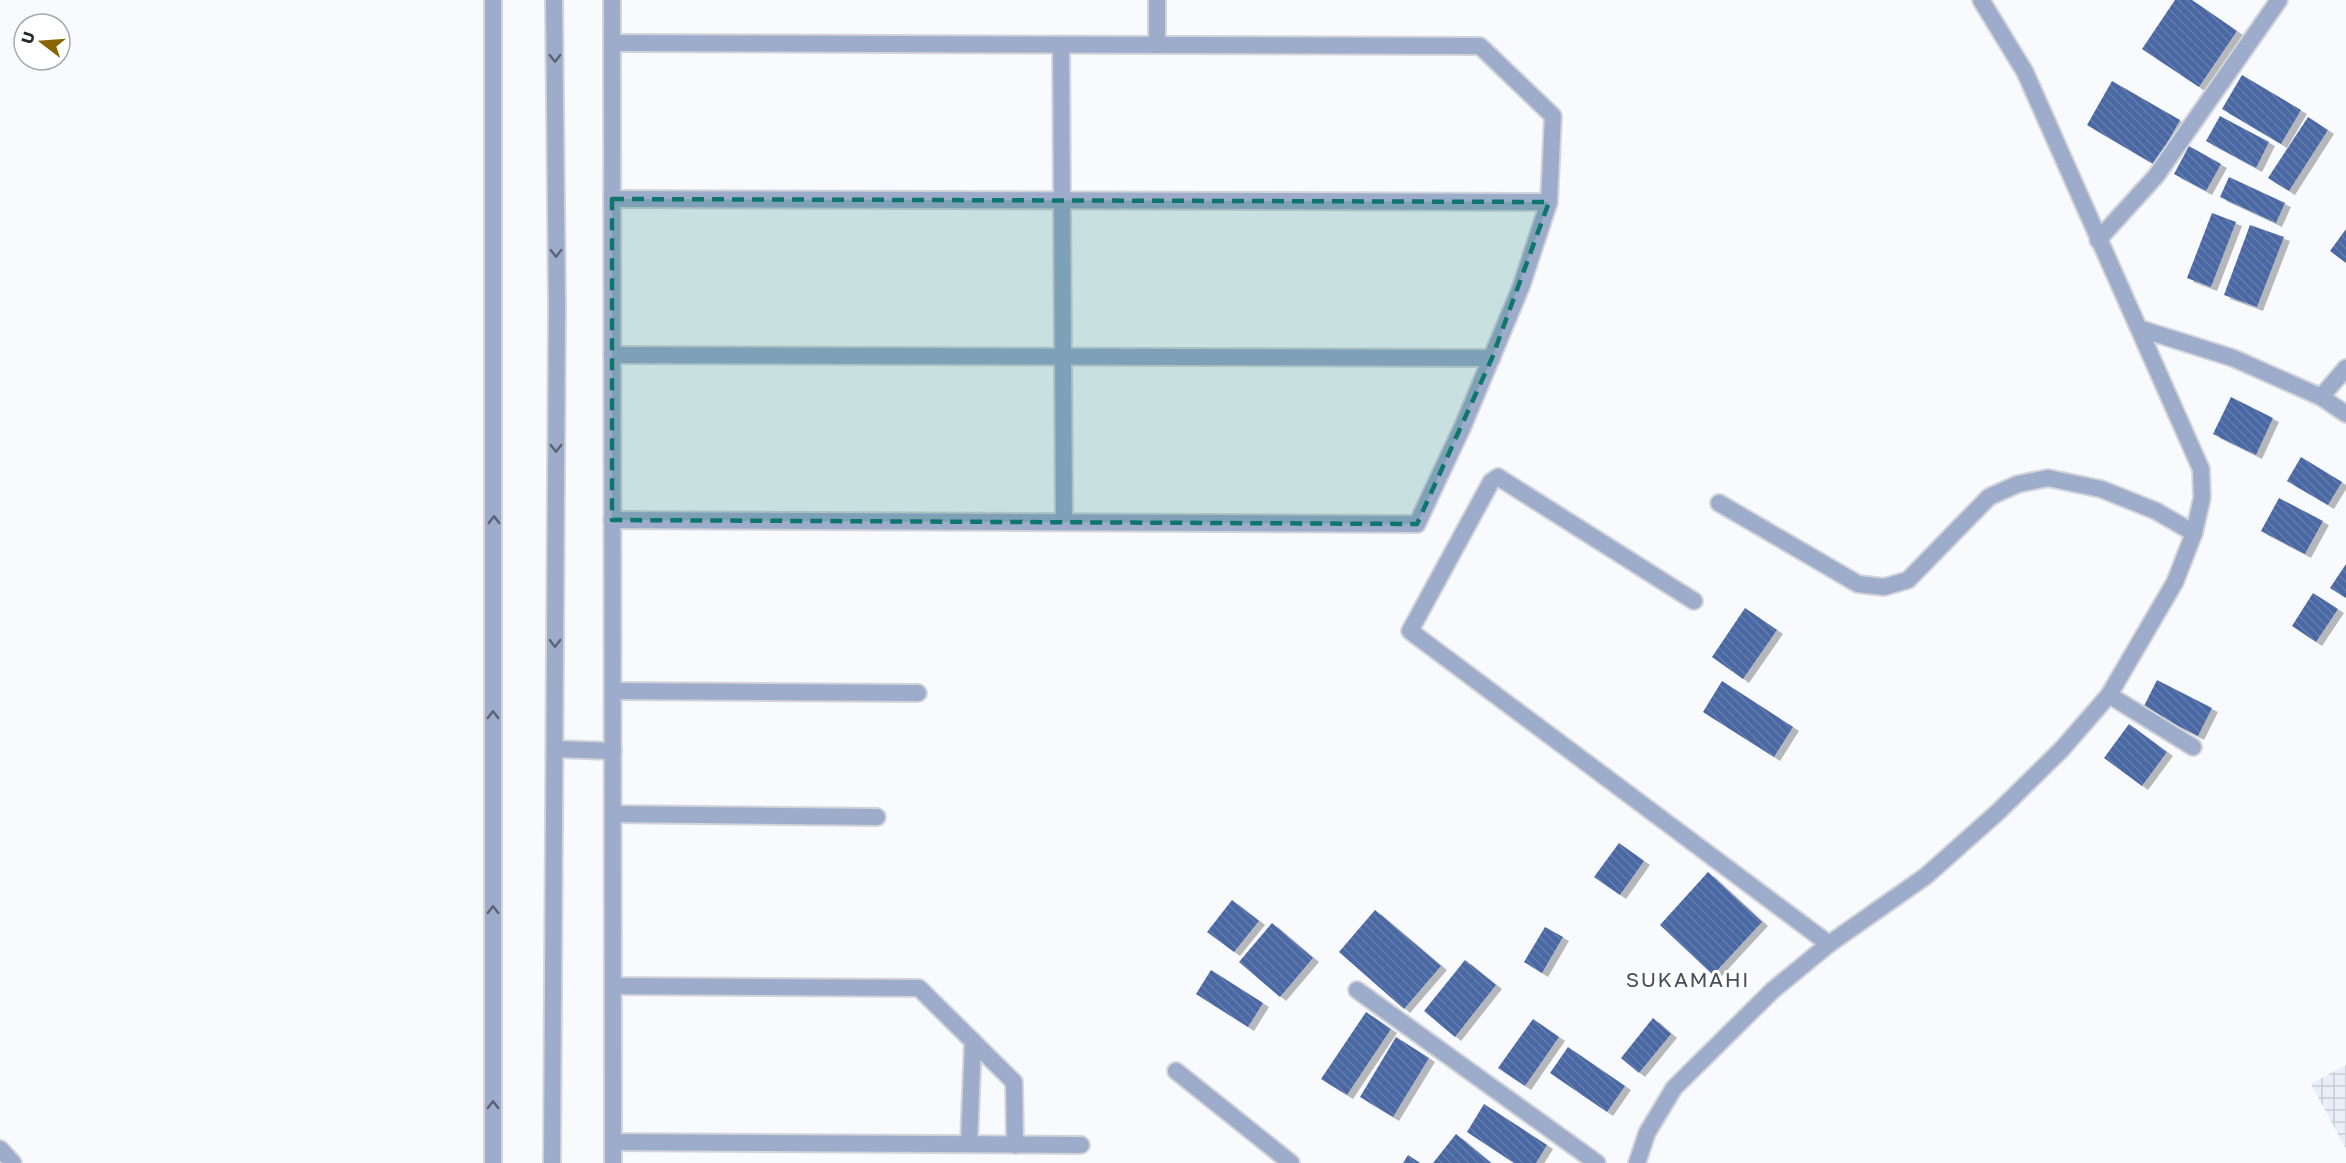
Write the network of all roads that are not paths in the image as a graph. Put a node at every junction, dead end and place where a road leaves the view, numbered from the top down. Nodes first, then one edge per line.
1 (493, 0) edge
2 (554, 0) edge
3 (612, 0) edge
4 (1157, 0) edge
5 (1981, 0) edge
6 (2279, 0) edge
7 (612, 43) junction
8 (1061, 45) junction
9 (1157, 45) junction
10 (612, 199) junction
11 (1061, 200) junction
12 (1549, 202) junction
13 (2098, 240) junction
14 (2141, 329) junction
15 (612, 355) junction
16 (1062, 356) junction
17 (1492, 358) junction
18 (2346, 368) edge
19 (2321, 397) junction
20 (2346, 414) edge
21 (1719, 502) dead end
22 (612, 520) junction
23 (1064, 522) junction
24 (2194, 533) junction
25 (1694, 601) dead end
26 (612, 691) junction
27 (918, 693) dead end
28 (2109, 695) junction
29 (2193, 747) dead end
30 (555, 749) junction
31 (613, 750) junction
32 (613, 814) junction
33 (877, 817) dead end
34 (1829, 944) junction
35 (613, 986) junction
36 (1357, 990) dead end
37 (973, 1041) junction
38 (1176, 1071) dead end
39 (613, 1142) junction
40 (969, 1144) junction
41 (1015, 1145) junction
42 (1081, 1145) dead end
43 (0, 1149) edge
44 (13, 1163) edge
45 (493, 1163) edge
46 (552, 1163) edge
47 (613, 1163) edge
48 (1291, 1163) edge
49 (1597, 1163) edge
50 (1637, 1163) edge

45 -> 1 street
2 -> 30 street
3 - 7 street
4 - 9 street
5 - 13 street
6 - 13 street
7 - 8 street
7 - 10 street
8 - 9 street
8 - 11 street
9 - 12 street
10 - 11 street
10 - 15 street
11 - 12 street
11 - 16 street
12 - 17 street
13 - 14 street
14 - 19 street
14 - 24 street
15 - 16 street
15 - 22 street
16 - 17 street
16 - 23 street
17 - 23 street
18 - 19 street
19 - 20 street
21 - 24 street
22 - 23 street
22 - 26 street
24 - 28 street
25 - 34 street
26 - 27 street
26 - 31 street
28 - 29 street
28 - 34 street
30 - 31 street
30 - 46 street
31 - 32 street
32 - 33 street
32 - 35 street
34 - 50 street
35 - 37 street
35 - 39 street
36 - 49 street
37 - 40 street
37 - 41 street
38 - 48 street
39 - 40 street
39 - 47 street
40 - 41 street
41 - 42 street
43 - 44 street

